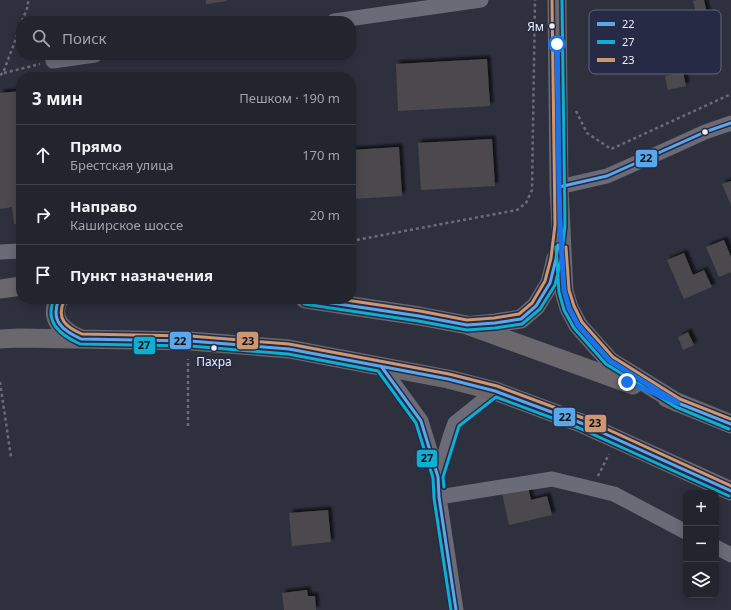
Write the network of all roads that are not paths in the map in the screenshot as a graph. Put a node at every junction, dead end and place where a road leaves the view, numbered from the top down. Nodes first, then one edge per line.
1 (482, 0) edge
2 (557, 0) edge
3 (356, 18) edge
4 (60, 60) edge
5 (53, 61) road end
6 (731, 123) edge
7 (559, 187) junction
8 (560, 225) junction
9 (16, 251) edge
10 (0, 252) edge
11 (16, 287) edge
12 (0, 289) edge
13 (56, 304) edge
14 (339, 304) edge
15 (467, 326) junction
16 (0, 339) edge
17 (81, 339) junction
18 (381, 366) junction
19 (495, 391) junction
20 (678, 403) junction
21 (731, 424) edge
22 (438, 477) junction
23 (731, 491) edge
24 (440, 497) junction
25 (683, 530) edge
26 (719, 549) edge
27 (731, 555) edge
28 (456, 610) edge

1 - 3 street
2 - 7 main road
4 - 5 street
6 - 7 street
7 - 8 main road
8 - 15 main road
8 - 20 main road
9 - 10 street
11 - 12 main road
13 - 17 main road
14 - 15 main road
15 - 20 main road
16 - 17 main road
17 - 18 main road
18 - 19 main road
18 - 22 street
19 - 22 street
19 - 23 main road
20 - 21 main road
22 - 24 street
24 - 25 street
24 - 28 street
26 - 27 street

